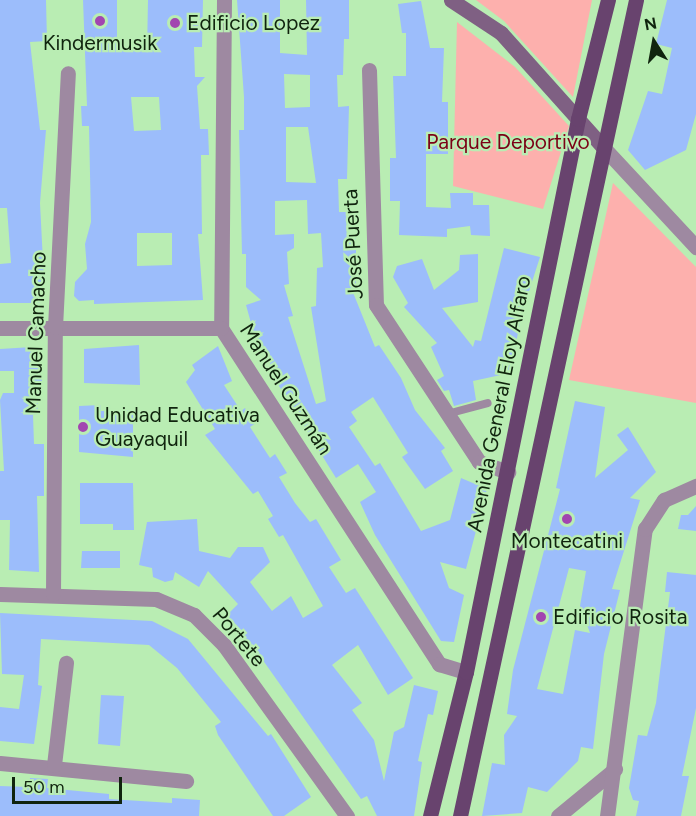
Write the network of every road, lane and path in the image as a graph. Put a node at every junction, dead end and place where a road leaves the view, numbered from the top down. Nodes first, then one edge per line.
1 (224, 0) edge
2 (451, 0) edge
3 (608, 0) edge
4 (636, 0) edge
5 (369, 70) dead end
6 (68, 73) dead end
7 (578, 119) junction
8 (603, 147) junction
9 (696, 248) edge
10 (55, 327) junction
11 (0, 328) edge
12 (221, 328) junction
13 (488, 403) dead end
14 (447, 414) junction
15 (508, 472) junction
16 (696, 486) edge
17 (0, 594) edge
18 (53, 594) junction
19 (66, 663) dead end
20 (466, 672) junction
21 (0, 763) edge
22 (54, 765) junction
23 (615, 770) junction
24 (186, 781) dead end
25 (347, 816) edge
26 (430, 816) edge
27 (460, 816) edge
28 (558, 816) edge
29 (607, 816) edge

1 - 12 street, Manuel Guzmán
2 - 7 main road
3 - 7 main road, Avenida General Eloy Alfaro
4 - 8 main road
5 - 14 street, José Puerta
6 - 10 street, Manuel Camacho
7 - 8 main road
7 - 15 main road, Avenida General Eloy Alfaro
8 - 9 street
8 - 27 main road
10 - 11 street
10 - 12 street
10 - 18 street, Manuel Camacho
12 - 20 street, Manuel Guzmán
13 - 14 lane
14 - 15 street, José Puerta
15 - 20 main road, Avenida General Eloy Alfaro
16 - 23 street
17 - 18 street, Portete
18 - 25 street, Portete
19 - 22 street
20 - 26 main road, Avenida General Eloy Alfaro
21 - 22 street
22 - 24 street
23 - 28 street
23 - 29 street

